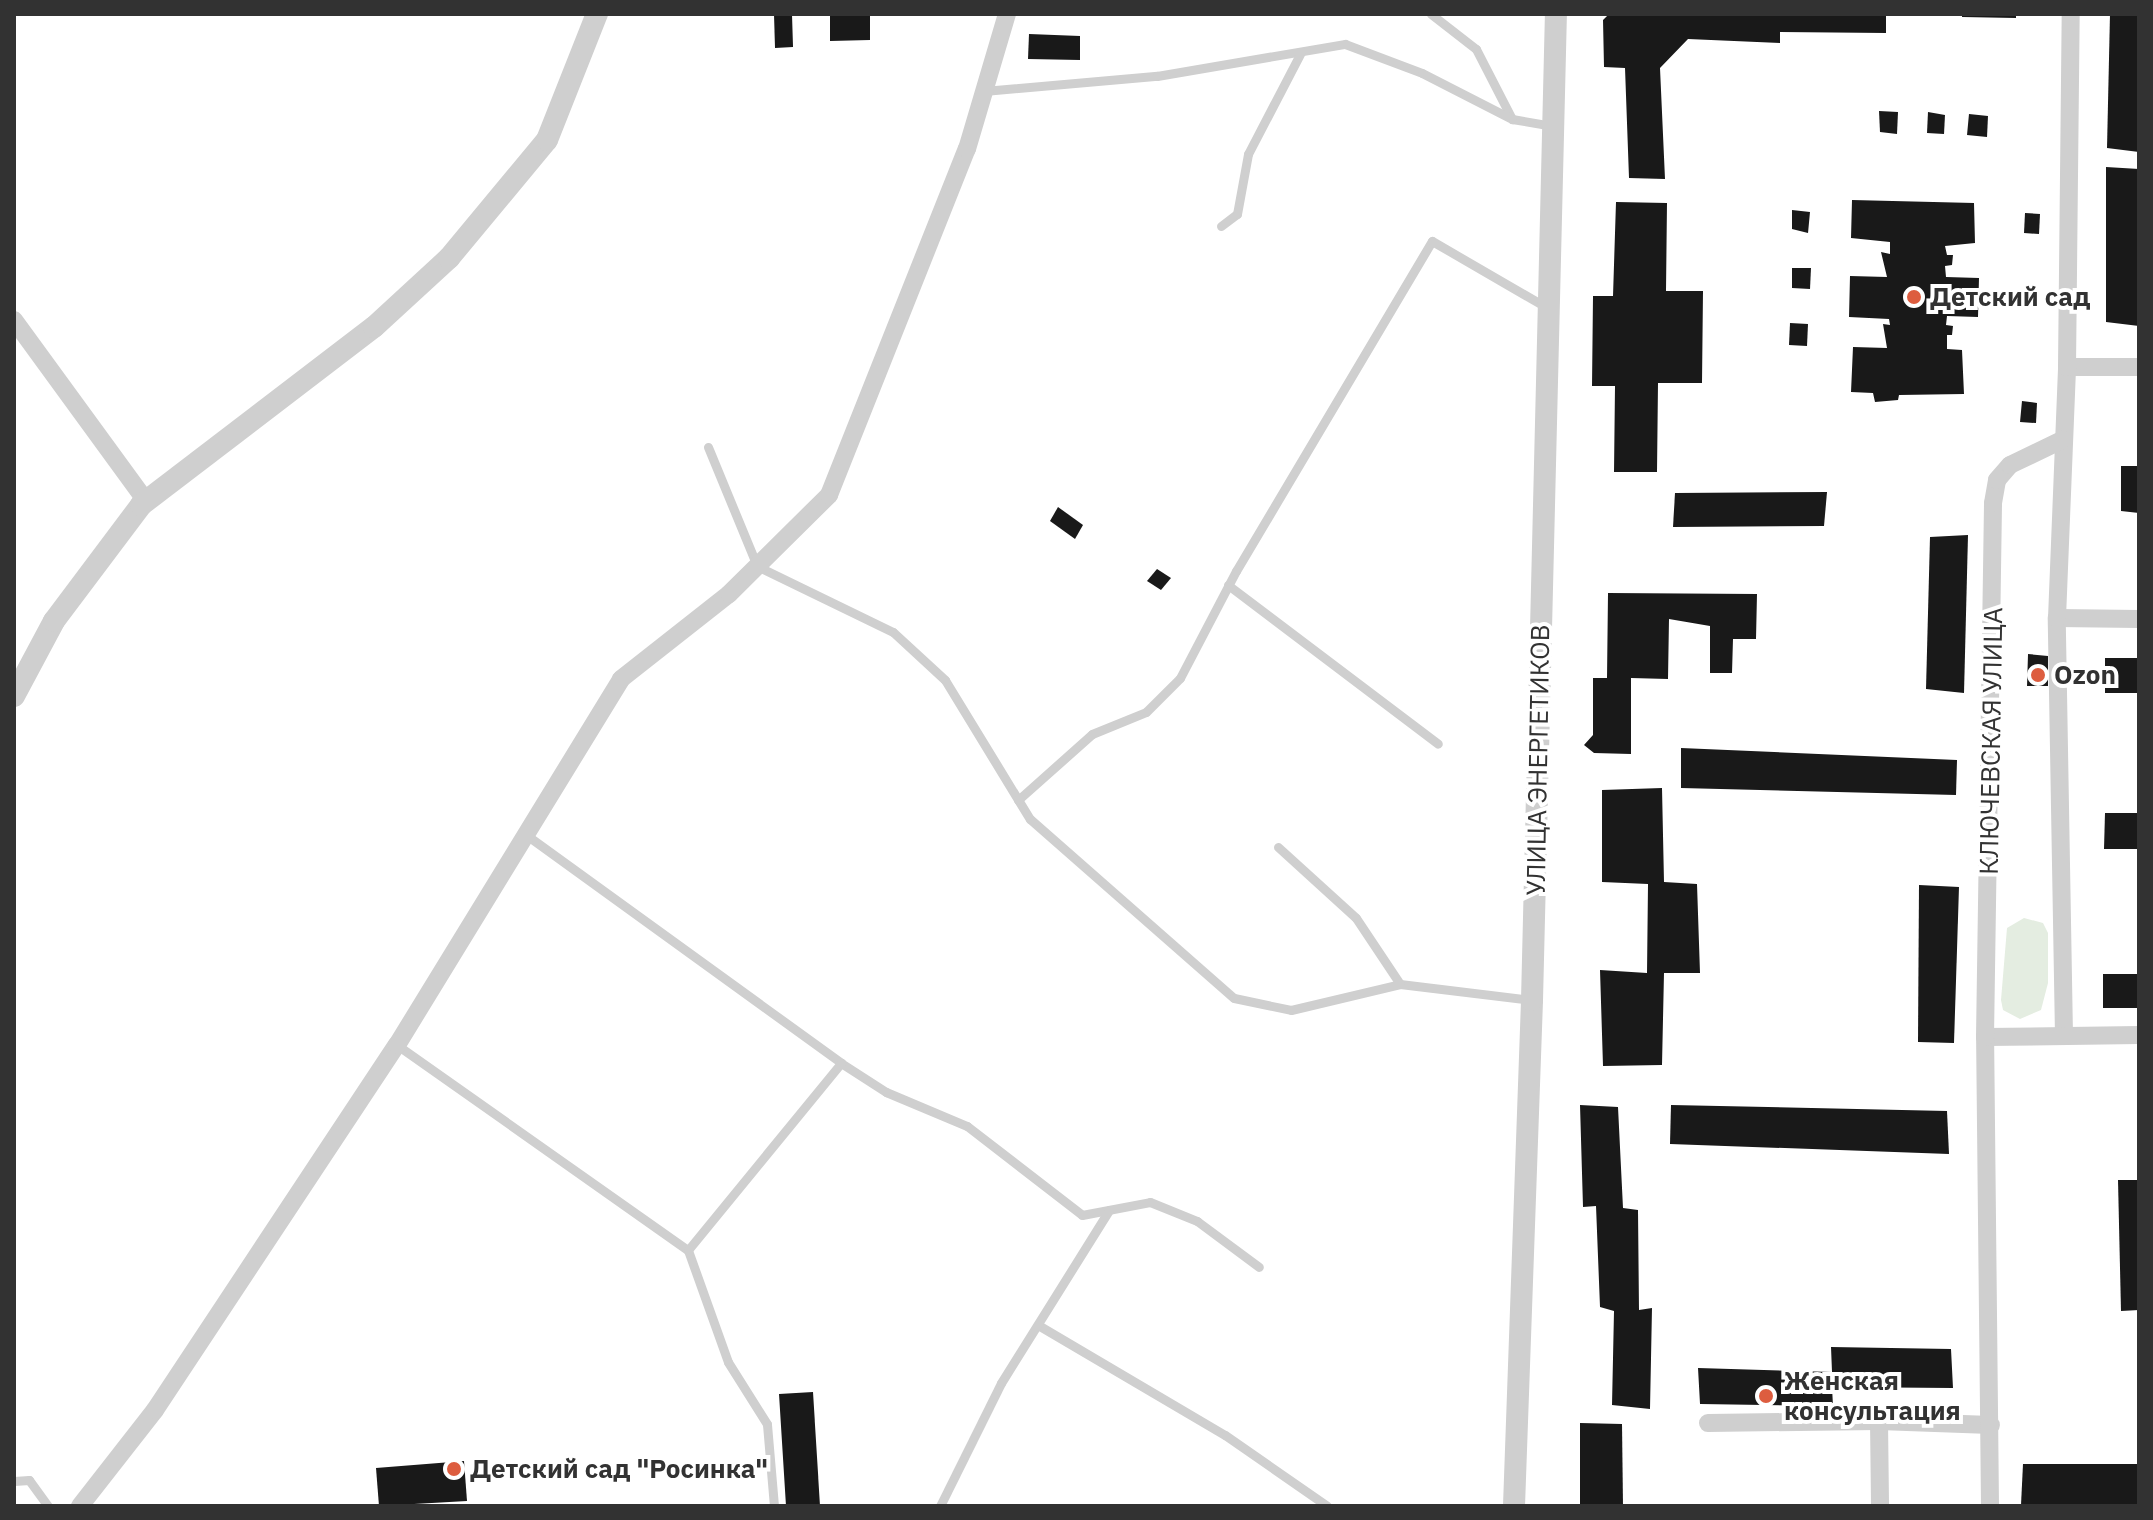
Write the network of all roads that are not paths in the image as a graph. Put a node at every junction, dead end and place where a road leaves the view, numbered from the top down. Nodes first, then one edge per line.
1 (597, 14) edge
2 (1007, 14) edge
3 (1431, 14) edge
4 (1556, 14) edge
5 (2071, 14) edge
6 (1301, 52) junction
7 (984, 91) junction
8 (1512, 119) junction
9 (1553, 126) junction
10 (1221, 226) dead end
11 (1549, 309) junction
12 (14, 320) edge
13 (2067, 367) junction
14 (2139, 367) edge
15 (2062, 440) junction
16 (708, 447) dead end
17 (146, 501) junction
18 (757, 566) junction
19 (1228, 585) junction
20 (2057, 618) junction
21 (2139, 619) edge
22 (15, 688) edge
23 (1438, 744) dead end
24 (1018, 800) junction
25 (525, 834) junction
26 (1278, 847) dead end
27 (1400, 984) junction
28 (1532, 1000) junction
29 (2139, 1035) edge
30 (2064, 1036) junction
31 (1985, 1037) junction
32 (397, 1045) junction
33 (841, 1063) junction
34 (1109, 1210) junction
35 (688, 1250) junction
36 (1259, 1267) dead end
37 (1038, 1325) junction
38 (1879, 1421) junction
39 (1708, 1423) dead end
40 (1991, 1425) junction
41 (14, 1481) edge
42 (48, 1506) edge
43 (80, 1506) edge
44 (774, 1506) edge
45 (940, 1506) edge
46 (1327, 1506) edge
47 (1514, 1506) edge
48 (1880, 1506) edge
49 (1990, 1506) edge

1 - 17 street
2 - 7 street
3 - 8 lane
4 - 9 street, УЛИЦА ЭНЕРГЕТИКОВ
5 - 13 street
6 - 7 lane
6 - 8 lane
6 - 10 lane
7 - 18 street
8 - 9 lane
9 - 11 street, УЛИЦА ЭНЕРГЕТИКОВ
11 - 19 lane
11 - 28 street, УЛИЦА ЭНЕРГЕТИКОВ
12 - 17 street
13 - 14 street
13 - 15 street
15 - 20 street
15 - 31 street, КЛЮЧЕВСКАЯ УЛИЦА
16 - 18 lane
17 - 22 street
18 - 24 lane
18 - 25 street
19 - 23 lane
19 - 24 lane
20 - 21 street
20 - 30 street
24 - 27 lane
25 - 32 street
25 - 33 lane
26 - 27 lane
27 - 28 lane
28 - 47 street, УЛИЦА ЭНЕРГЕТИКОВ
29 - 30 street
30 - 31 street
31 - 40 street, КЛЮЧЕВСКАЯ УЛИЦА
32 - 35 lane
32 - 43 street
33 - 34 lane
33 - 35 lane
34 - 36 lane
34 - 37 lane
35 - 44 lane
37 - 45 lane
37 - 46 lane
38 - 39 street
38 - 40 street
38 - 48 street
40 - 49 street, КЛЮЧЕВСКАЯ УЛИЦА
41 - 42 lane

